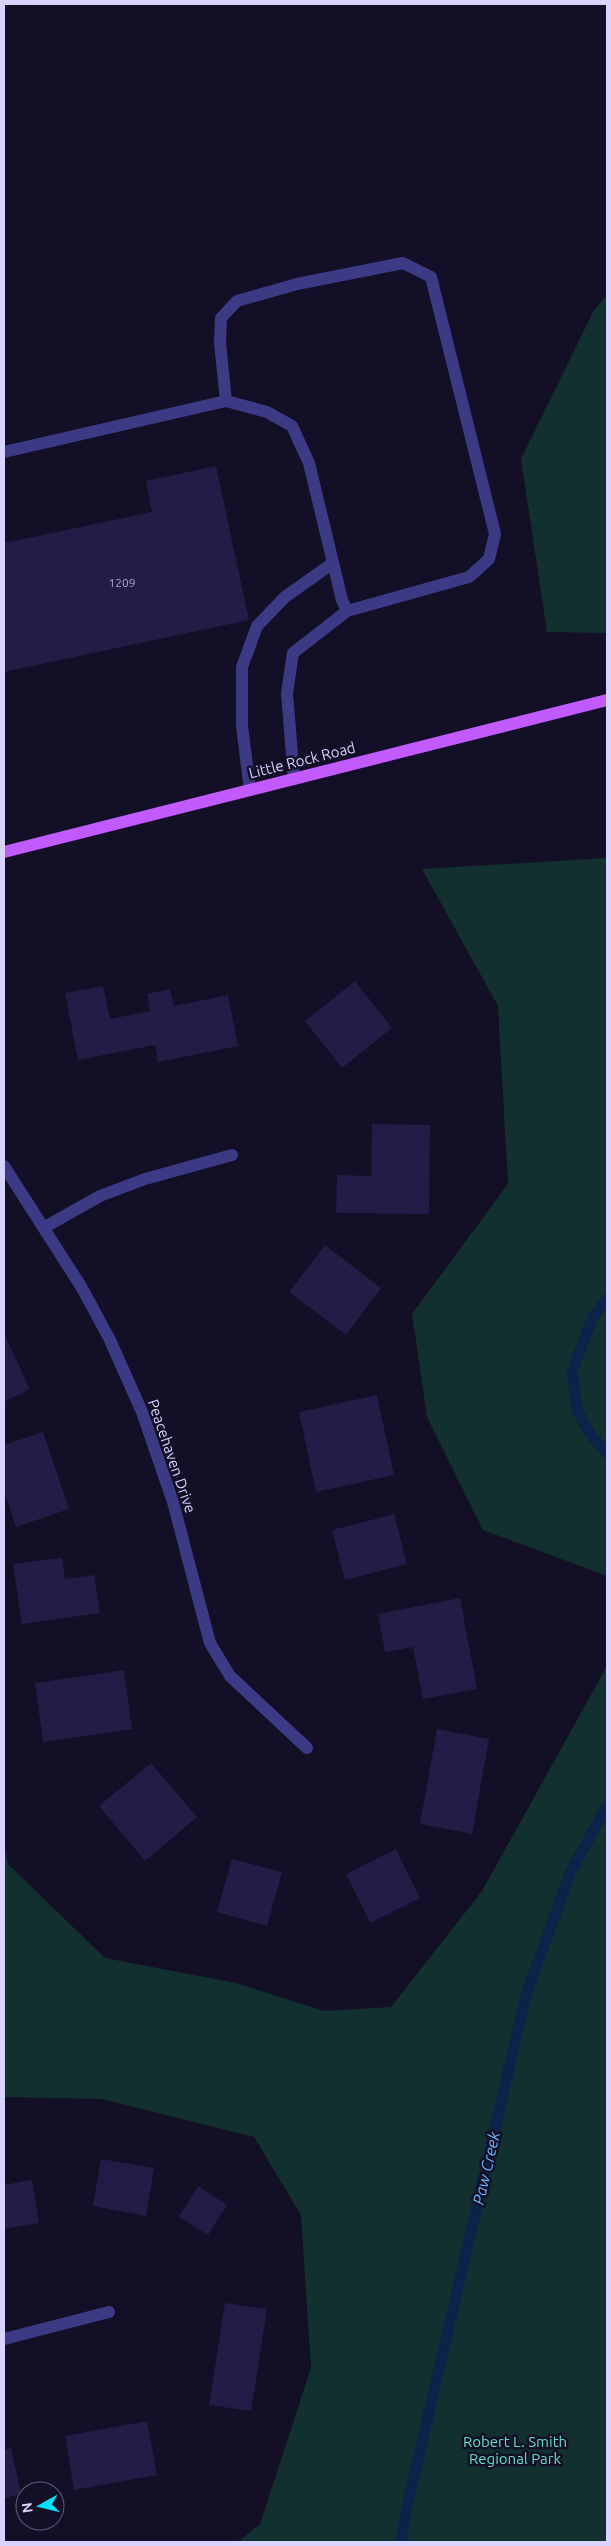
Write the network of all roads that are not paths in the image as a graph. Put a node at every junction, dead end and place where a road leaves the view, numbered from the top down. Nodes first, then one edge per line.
1 (226, 401) junction
2 (4, 452) edge
3 (333, 563) junction
4 (347, 611) junction
5 (607, 700) edge
6 (294, 779) junction
7 (250, 790) junction
8 (4, 852) edge
9 (232, 1155) dead end
10 (4, 1166) edge
11 (45, 1228) junction
12 (307, 1748) dead end
13 (109, 2312) dead end
14 (4, 2339) edge

1 - 2 street
1 - 3 street
1 - 4 street
3 - 4 street
3 - 7 street
4 - 6 street
5 - 6 main road, Little Rock Road
6 - 7 main road, Little Rock Road
7 - 8 main road, Little Rock Road
9 - 11 street
10 - 11 street, Peacehaven Drive
11 - 12 street, Peacehaven Drive
13 - 14 street

